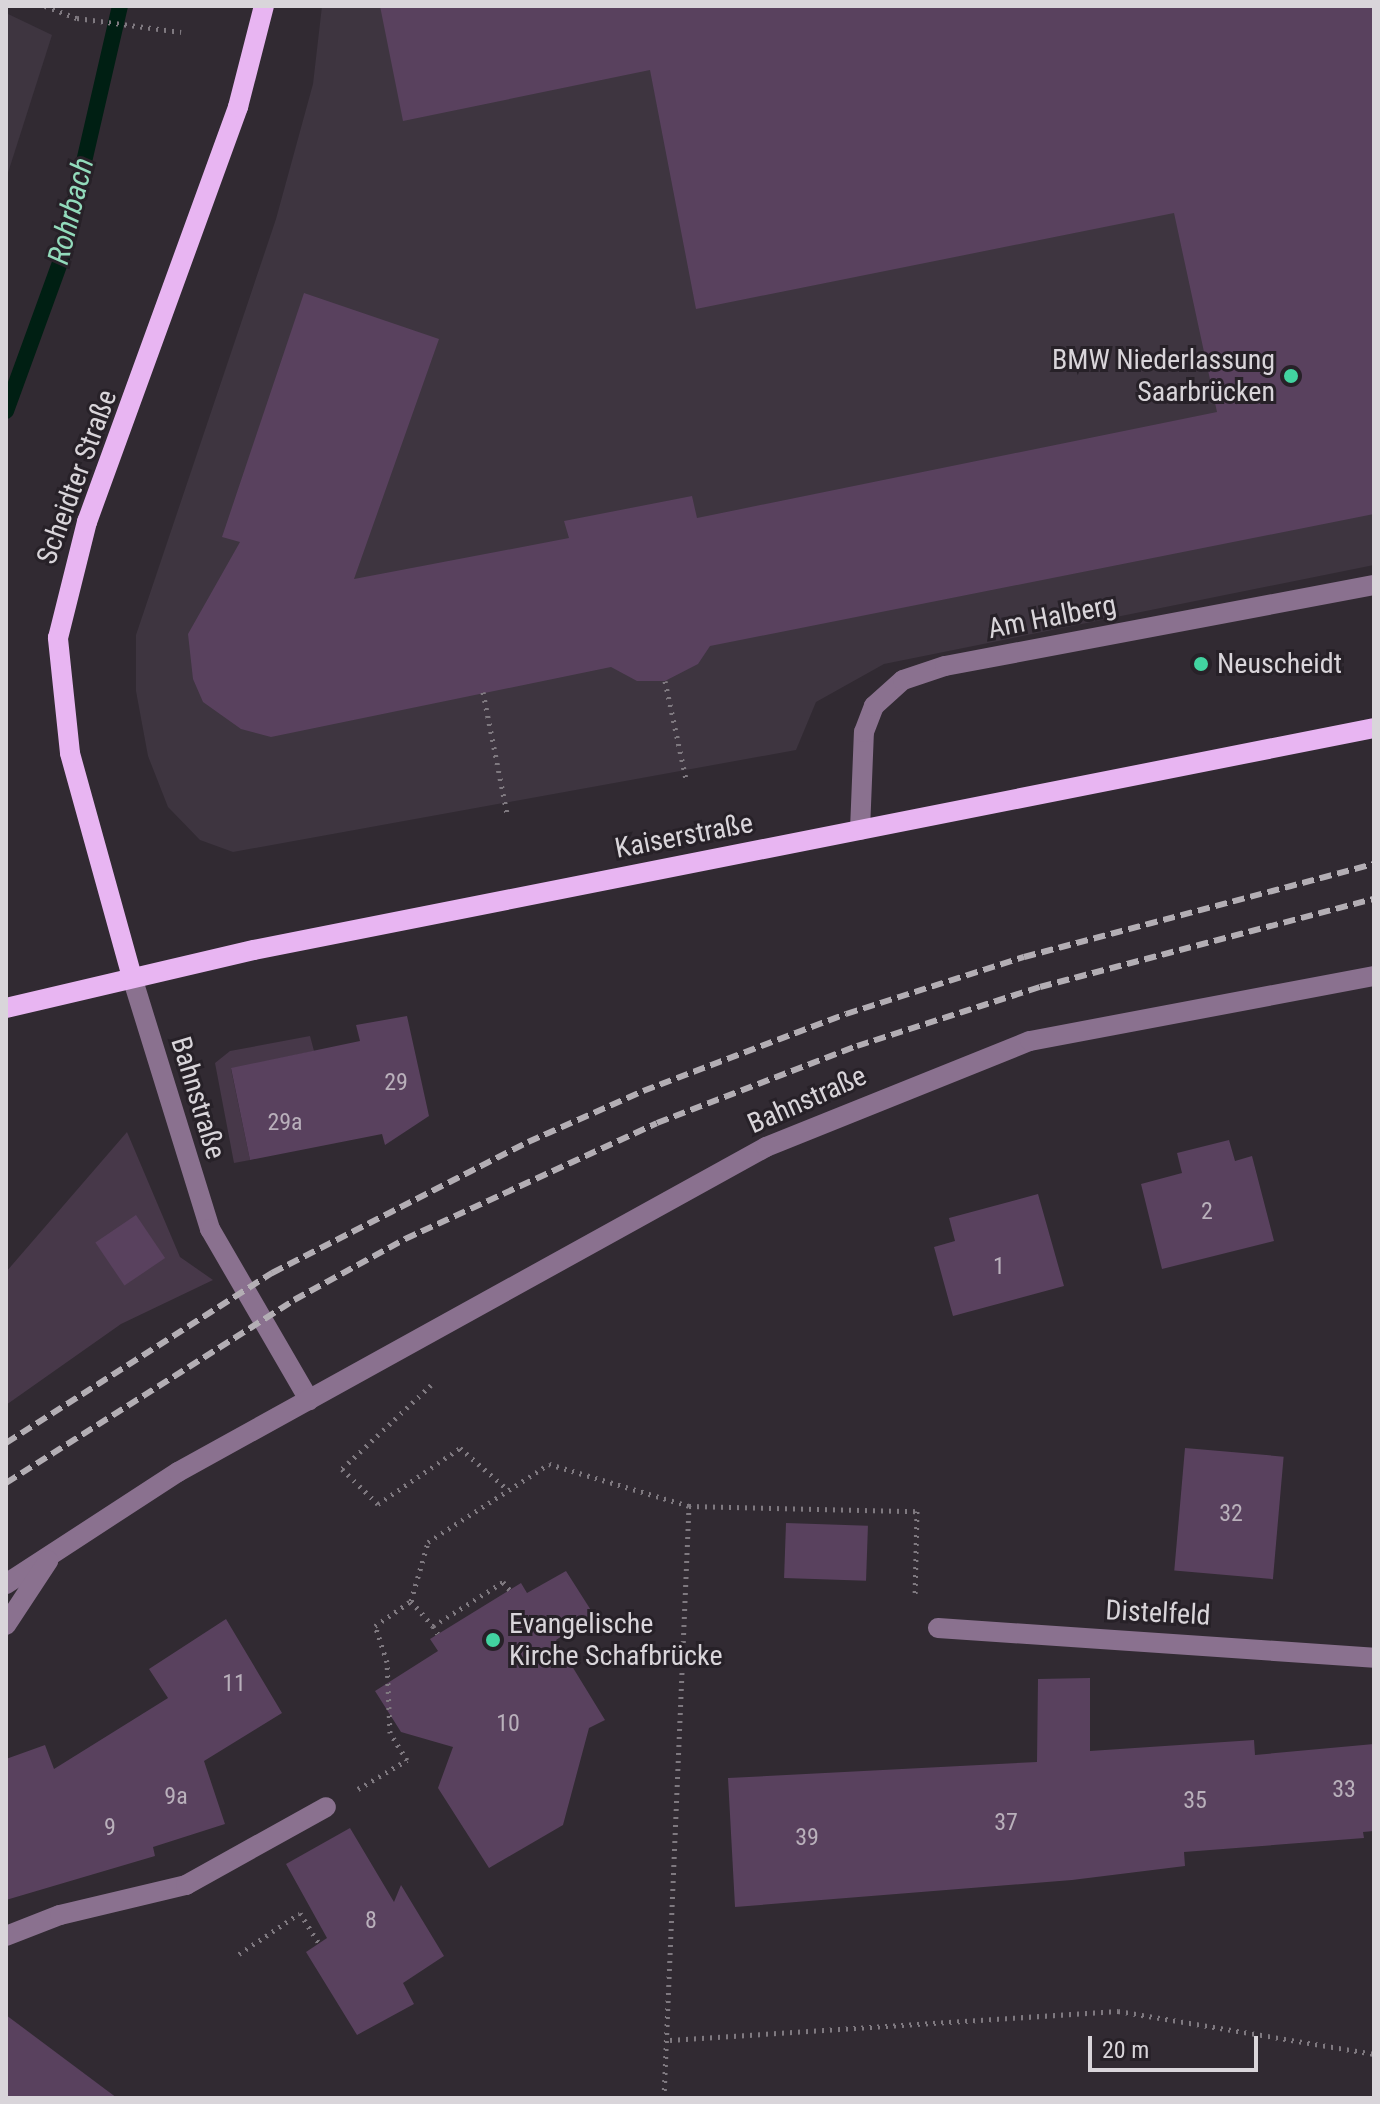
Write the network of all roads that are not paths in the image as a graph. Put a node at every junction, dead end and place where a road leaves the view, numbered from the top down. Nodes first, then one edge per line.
1 (264, 6) edge
2 (1374, 585) edge
3 (1374, 728) edge
4 (860, 830) junction
5 (1374, 976) edge
6 (132, 977) junction
7 (6, 1008) edge
8 (309, 1400) junction
9 (55, 1551) junction
10 (6, 1584) edge
11 (6, 1625) edge
12 (938, 1628) dead end
13 (1374, 1658) edge
14 (326, 1807) road end
15 (6, 1936) edge

1 - 6 main road, Scheidter Straße
2 - 4 street, Am Halberg
3 - 4 main road, Kaiserstraße
4 - 6 main road, Kaiserstraße
5 - 8 street, Bahnstraße
6 - 7 main road, Kaiserstraße
6 - 8 street, Bahnstraße
8 - 9 street, Bahnstraße
9 - 10 street, Bahnstraße
9 - 11 street
12 - 13 street, Distelfeld
14 - 15 street

